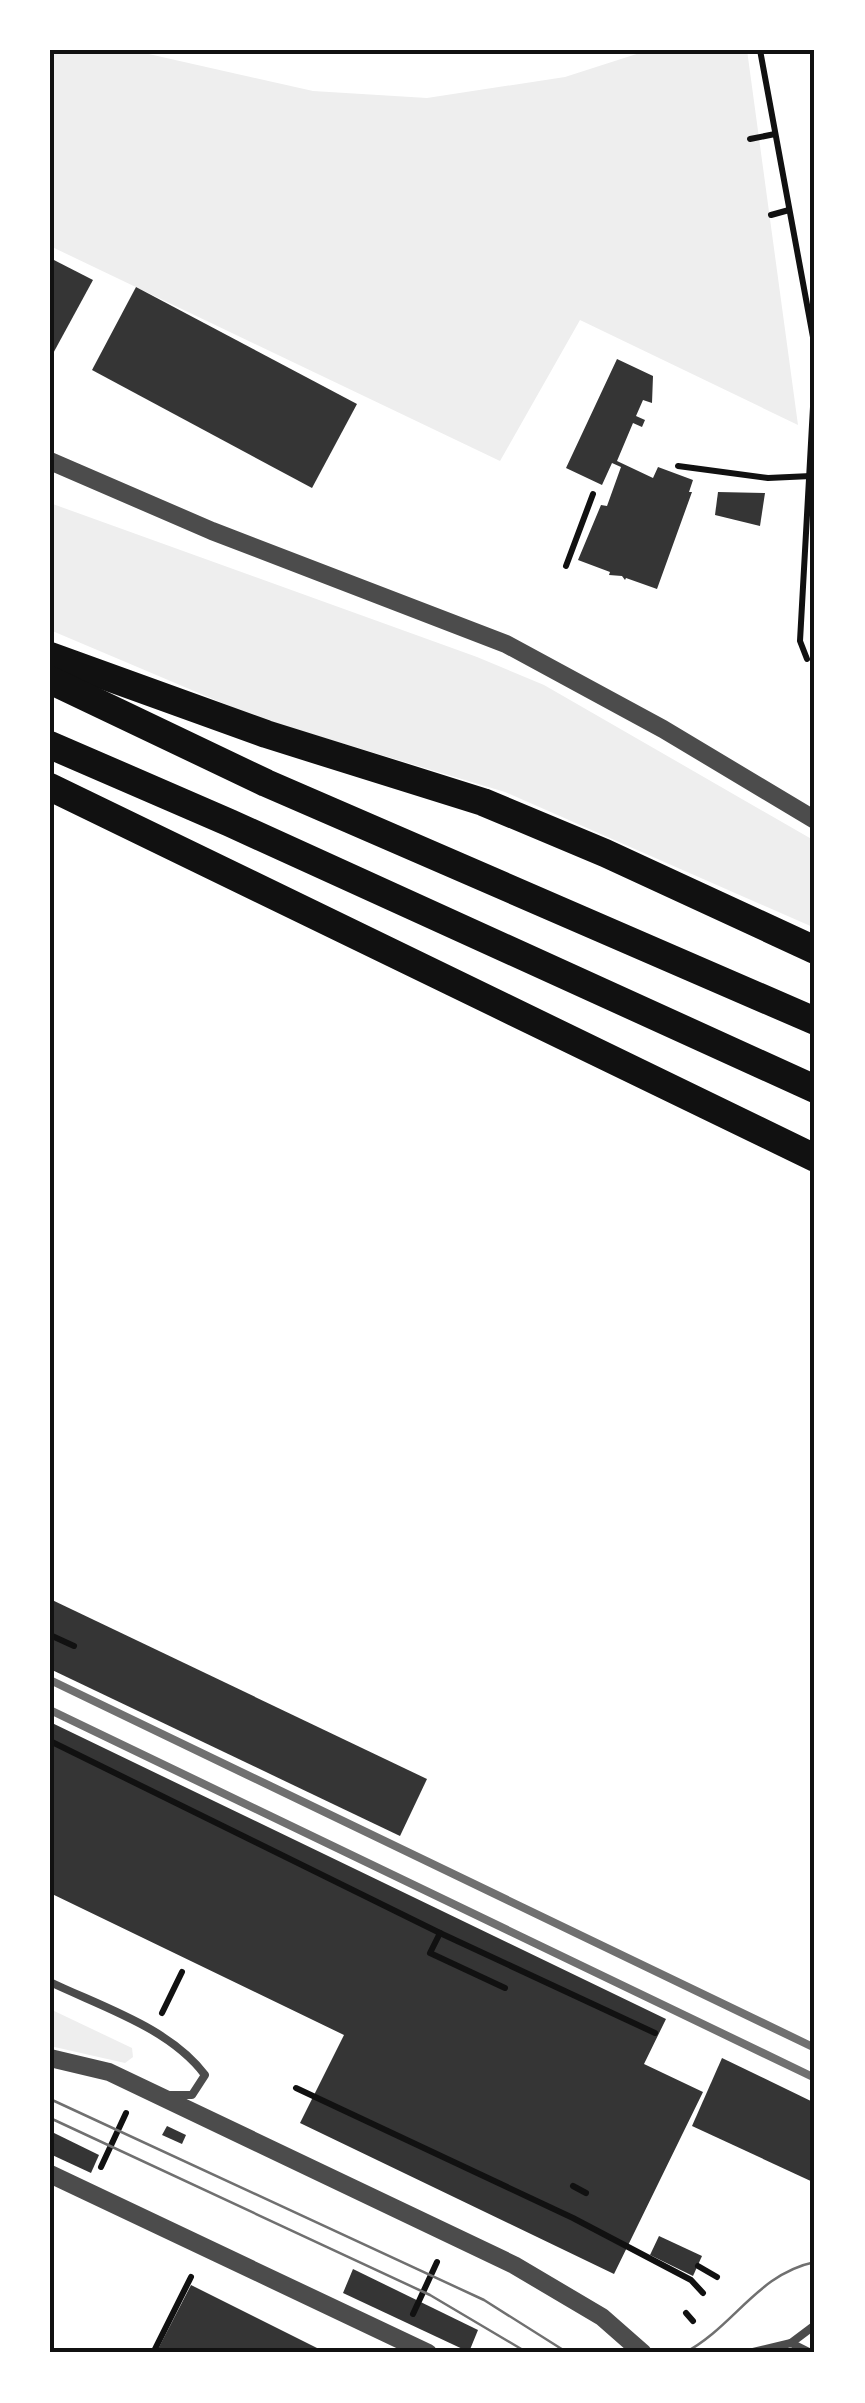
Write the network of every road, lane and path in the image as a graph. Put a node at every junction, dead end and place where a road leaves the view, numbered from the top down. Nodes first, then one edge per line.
1 (760, 50) edge
2 (775, 134) junction
3 (750, 139) dead end
4 (789, 210) junction
5 (770, 215) dead end
6 (815, 348) edge
7 (815, 371) edge
8 (50, 462) edge
9 (678, 466) dead end
10 (811, 476) junction
11 (594, 494) dead end
12 (566, 566) dead end
13 (50, 656) edge
14 (808, 659) dead end
15 (50, 680) edge
16 (50, 746) edge
17 (50, 787) edge
18 (815, 820) edge
19 (815, 950) edge
20 (815, 1021) edge
21 (815, 1089) edge
22 (815, 1158) edge
23 (50, 1635) edge
24 (74, 1646) dead end
25 (50, 1741) edge
26 (440, 1932) junction
27 (50, 1982) edge
28 (505, 1988) dead end
29 (655, 2033) dead end
30 (50, 2058) edge
31 (296, 2088) dead end
32 (158, 2095) junction
33 (126, 2113) dead end
34 (101, 2166) dead end
35 (50, 2174) edge
36 (573, 2186) dead end
37 (586, 2193) dead end
38 (437, 2262) dead end
39 (698, 2266) dead end
40 (717, 2277) dead end
41 (191, 2278) dead end
42 (703, 2292) dead end
43 (686, 2313) dead end
44 (414, 2314) dead end
45 (693, 2321) dead end
46 (815, 2325) edge
47 (790, 2343) junction
48 (153, 2353) edge
49 (428, 2353) edge
50 (643, 2353) edge
51 (750, 2353) edge
52 (811, 2353) edge

1 - 2 path
2 - 3 path
2 - 4 path
4 - 5 path
4 - 6 path
7 - 10 path
8 - 18 street
9 - 10 path
10 - 14 path
11 - 12 path
13 - 19 highway
15 - 20 highway
16 - 21 highway
17 - 22 highway
23 - 24 path
25 - 26 path
26 - 28 path
26 - 29 path
27 - 32 lane
30 - 32 street
31 - 42 path
32 - 50 street
33 - 34 path
35 - 49 street
36 - 37 path
38 - 44 path
39 - 40 path
41 - 48 path
43 - 45 path
46 - 47 lane
47 - 51 lane
47 - 52 lane

